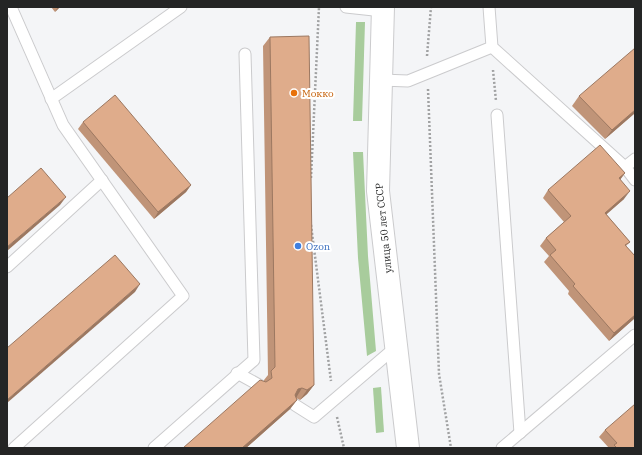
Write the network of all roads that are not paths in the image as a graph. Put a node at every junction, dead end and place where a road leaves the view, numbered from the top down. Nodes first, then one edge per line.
1 (10, 7) edge
2 (181, 7) edge
3 (346, 7) edge
4 (489, 7) edge
5 (383, 9) edge
6 (492, 47) junction
7 (245, 54) dead end
8 (381, 80) junction
9 (51, 99) junction
10 (497, 115) road end
11 (635, 159) edge
12 (625, 167) junction
13 (102, 180) junction
14 (635, 180) edge
15 (7, 267) edge
16 (635, 335) edge
17 (396, 348) junction
18 (237, 373) junction
19 (259, 385) edge
20 (294, 405) edge
21 (520, 433) junction
22 (14, 448) edge
23 (154, 448) edge
24 (408, 448) edge
25 (502, 448) edge

1 - 9 lane
2 - 9 lane
3 - 5 lane
4 - 6 lane
5 - 8 main road, улица 50 лет СССР
6 - 8 lane
6 - 12 lane
7 - 18 lane
8 - 17 main road, улица 50 лет СССР
9 - 13 lane
10 - 21 lane
11 - 12 lane
12 - 14 lane
13 - 15 lane
13 - 22 lane
16 - 21 lane
17 - 20 lane
17 - 24 main road, улица 50 лет СССР
18 - 19 lane
18 - 23 lane
21 - 25 lane

